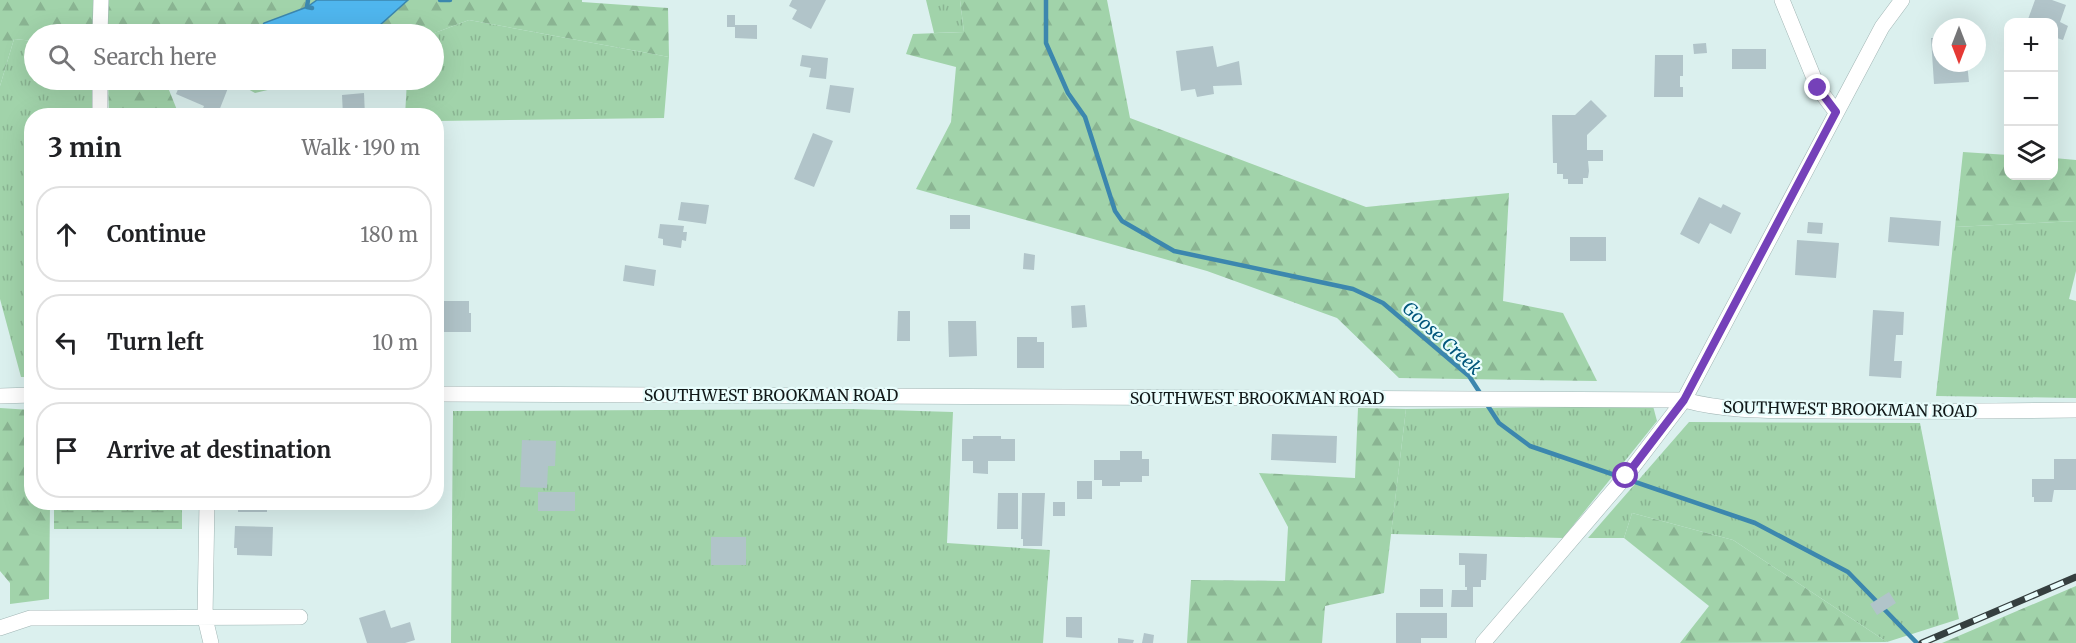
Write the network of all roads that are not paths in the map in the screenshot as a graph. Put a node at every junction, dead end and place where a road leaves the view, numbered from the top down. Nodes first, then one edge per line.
1 (100, 0) edge
2 (1782, 0) edge
3 (1902, 0) edge
4 (100, 24) edge
5 (100, 90) edge
6 (100, 108) edge
7 (1836, 112) junction
8 (444, 394) edge
9 (24, 395) edge
10 (0, 396) edge
11 (1684, 400) junction
12 (2076, 410) edge
13 (207, 510) edge
14 (300, 617) dead end
15 (205, 618) junction
16 (0, 627) edge
17 (211, 643) edge
18 (1483, 643) edge

1 - 4 street
2 - 7 street
3 - 7 street
5 - 6 street
7 - 11 street
8 - 11 street, SOUTHWEST BROOKMAN ROAD
9 - 10 street
11 - 12 street, SOUTHWEST BROOKMAN ROAD
11 - 18 street
13 - 15 street
14 - 15 street
15 - 16 street
15 - 17 street

